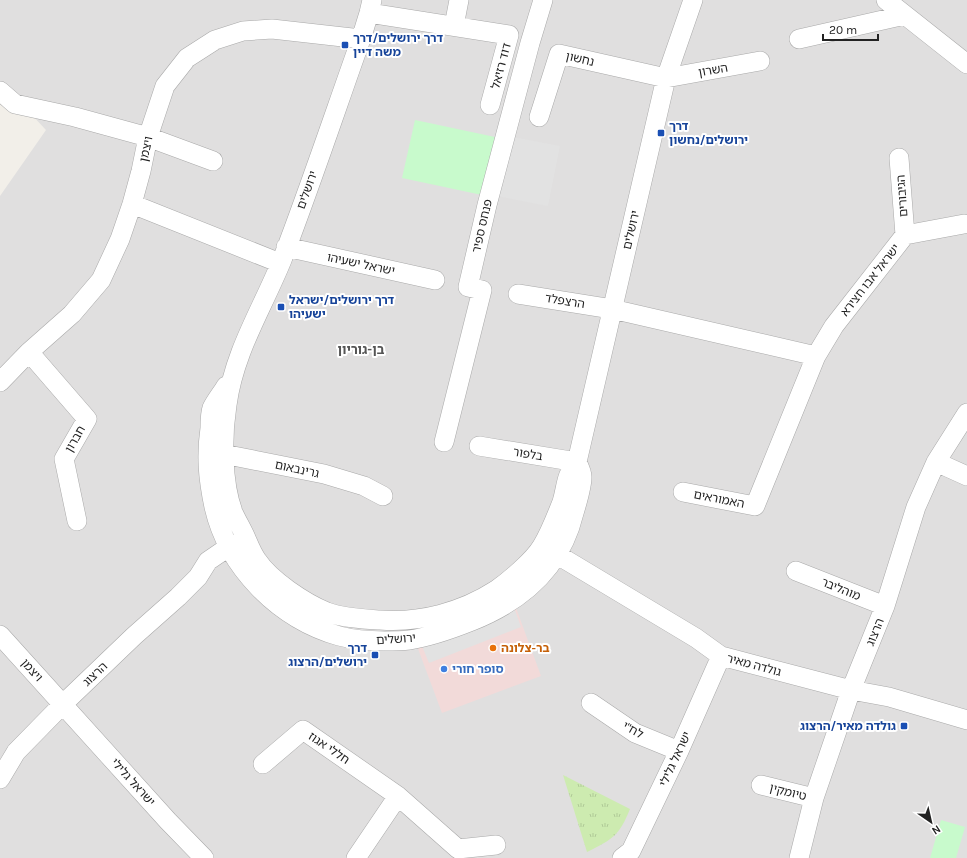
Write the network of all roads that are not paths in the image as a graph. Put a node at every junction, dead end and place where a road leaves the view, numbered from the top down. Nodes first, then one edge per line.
1 (459, 0) edge
2 (543, 0) edge
3 (693, 0) edge
4 (886, 0) edge
5 (370, 6) edge
6 (905, 15) junction
7 (454, 26) junction
8 (361, 39) junction
9 (799, 39) dead end
10 (760, 61) dead end
11 (967, 64) edge
12 (666, 78) junction
13 (0, 91) edge
14 (490, 105) dead end
15 (539, 117) dead end
16 (148, 136) junction
17 (899, 158) dead end
18 (213, 161) dead end
19 (132, 204) junction
20 (964, 224) dead end
21 (905, 235) junction
22 (283, 255) junction
23 (435, 280) dead end
24 (518, 294) dead end
25 (612, 309) junction
26 (29, 352) junction
27 (816, 356) junction
28 (0, 382) edge
29 (967, 413) edge
30 (444, 442) dead end
31 (479, 446) dead end
32 (216, 453) junction
33 (577, 462) junction
34 (936, 462) junction
35 (967, 476) edge
36 (683, 492) dead end
37 (383, 496) dead end
38 (755, 506) joint
39 (77, 521) dead end
40 (237, 549) junction
41 (549, 551) junction
42 (796, 571) dead end
43 (885, 606) junction
44 (0, 635) edge
45 (721, 656) junction
46 (851, 690) junction
47 (591, 703) dead end
48 (64, 704) junction
49 (967, 720) edge
50 (679, 751) junction
51 (263, 764) dead end
52 (0, 779) edge
53 (761, 785) dead end
54 (398, 796) junction
55 (814, 798) junction
56 (496, 845) dead end
57 (200, 857) edge
58 (356, 858) edge
59 (622, 858) edge
60 (799, 858) edge

1 - 7 street
2 - 30 street, פנחס ספיר
3 - 12 street, ירושלים
4 - 6 street
5 - 7 street, דוד רזיאל
5 - 8 street, ירושלים
6 - 9 street
6 - 11 street
7 - 14 street, דוד רזיאל
8 - 16 street, ויצמן
8 - 22 street, ירושלים
10 - 12 street, השרון
12 - 15 street, נחשון
12 - 25 street, ירושלים
13 - 16 street
16 - 18 street
16 - 19 street, ויצמן
17 - 21 street, הגיבורים
19 - 22 street, ישראל ישעיהו
19 - 26 street, ויצמן
20 - 21 street, ישראל אבו חצירא
21 - 27 street, ישראל אבו חצירא
22 - 23 street, ישראל ישעיהו
22 - 32 street, ירושלים
24 - 25 street, הרצפלד
25 - 27 street
25 - 33 street, ירושלים
26 - 28 street, ויצמן
26 - 39 street, חברון
27 - 38 street, ישראל אבו חצירא
29 - 34 street, הרצוג
31 - 33 street, בלפור
32 - 37 street, גרינבאום
32 - 40 street, ירושלים
33 - 41 street, ירושלים
34 - 35 street
34 - 43 street, הרצוג
36 - 38 street, האמוראים
40 - 41 street, ירושלים
40 - 48 street, הרצוג
41 - 45 street, גולדה מאיר
42 - 43 street, מוהליבר
43 - 46 street, הרצוג
44 - 48 street, ויצמן
45 - 46 street, גולדה מאיר
45 - 50 street, ישראל גלילי
46 - 49 street, גולדה מאיר
46 - 55 street, הרצוג
47 - 50 street, לח"י
48 - 52 street, הרצוג
48 - 57 street, ישראל גלילי
50 - 59 street, ישראל גלילי
51 - 54 street, חללי אגוז
53 - 55 street, טיומקין
54 - 56 street, חללי אגוז
54 - 58 street
55 - 60 street, הרצוג

